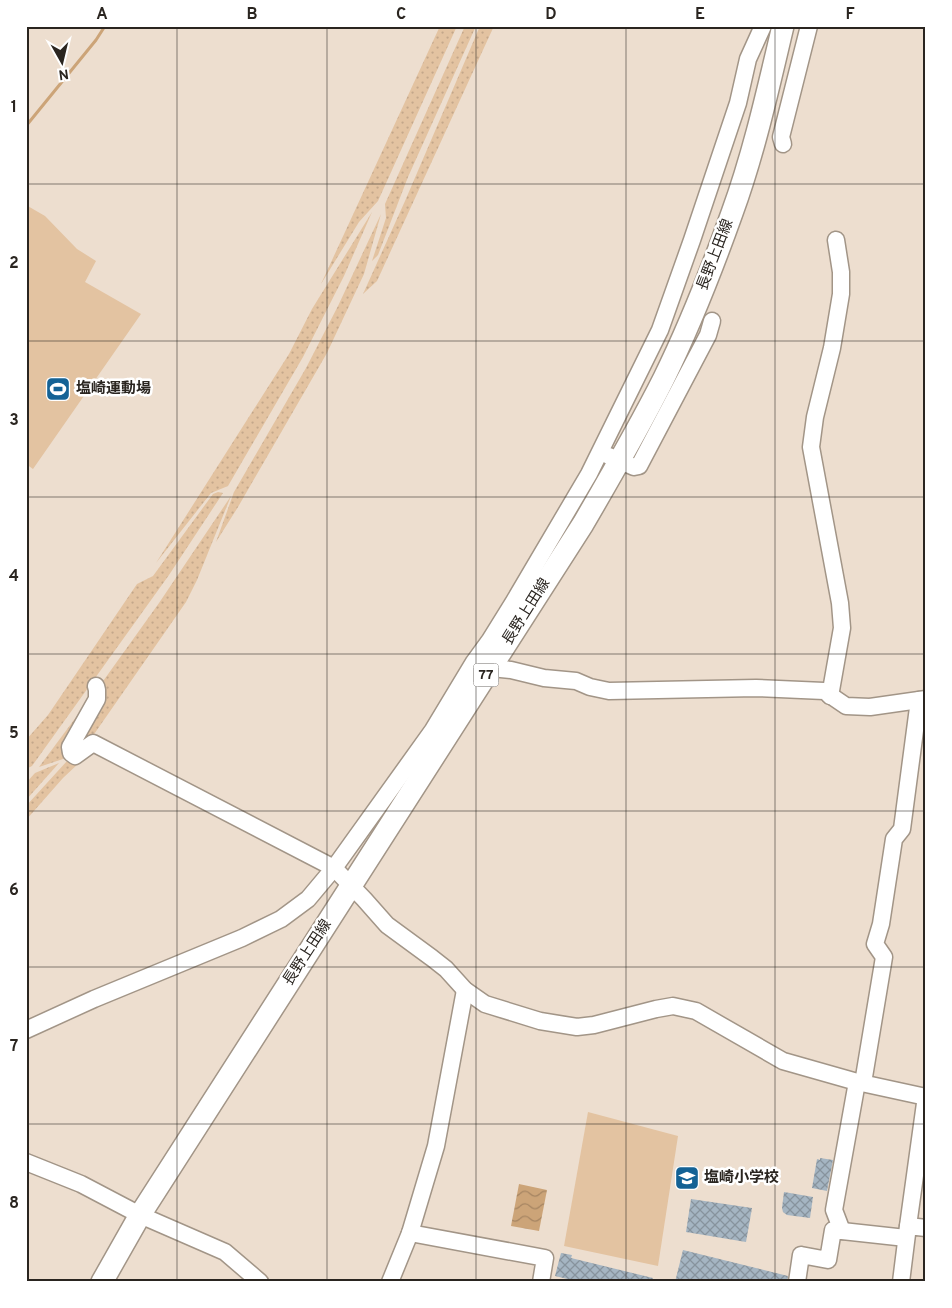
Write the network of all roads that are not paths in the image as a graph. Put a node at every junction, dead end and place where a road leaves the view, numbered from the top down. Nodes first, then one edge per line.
1 (763, 26) edge
2 (782, 26) edge
3 (809, 26) edge
4 (783, 144) dead end
5 (836, 240) dead end
6 (712, 321) dead end
7 (600, 452) junction
8 (620, 461) junction
9 (546, 565) junction
10 (482, 665) junction
11 (96, 686) dead end
12 (830, 696) junction
13 (922, 700) edge
14 (334, 868) junction
15 (351, 885) junction
16 (465, 990) junction
17 (26, 1030) edge
18 (860, 1082) junction
19 (925, 1103) edge
20 (26, 1162) edge
21 (140, 1215) junction
22 (926, 1228) edge
23 (842, 1231) junction
24 (907, 1232) junction
25 (410, 1233) junction
26 (102, 1282) edge
27 (260, 1282) edge
28 (390, 1282) edge
29 (541, 1282) edge
30 (797, 1282) edge
31 (901, 1282) edge

1 - 7 street
2 - 8 main road, 長野上田線 / 77
3 - 4 street
5 - 12 street
6 - 8 street
7 - 8 street
7 - 9 street
8 - 9 main road, 長野上田線 / 77
9 - 10 main road, 長野上田線 / 77
10 - 12 street
10 - 14 street
10 - 15 main road, 長野上田線 / 77
11 - 14 street
12 - 13 street
13 - 18 street
14 - 15 street
14 - 17 street
15 - 16 street
15 - 21 main road, 長野上田線 / 77
16 - 18 street
16 - 25 street
18 - 19 street
18 - 23 street
19 - 24 street
20 - 21 street
21 - 26 main road, 長野上田線 / 77
21 - 27 street
22 - 24 street
23 - 24 street
23 - 30 street
24 - 31 street
25 - 28 street
25 - 29 street

